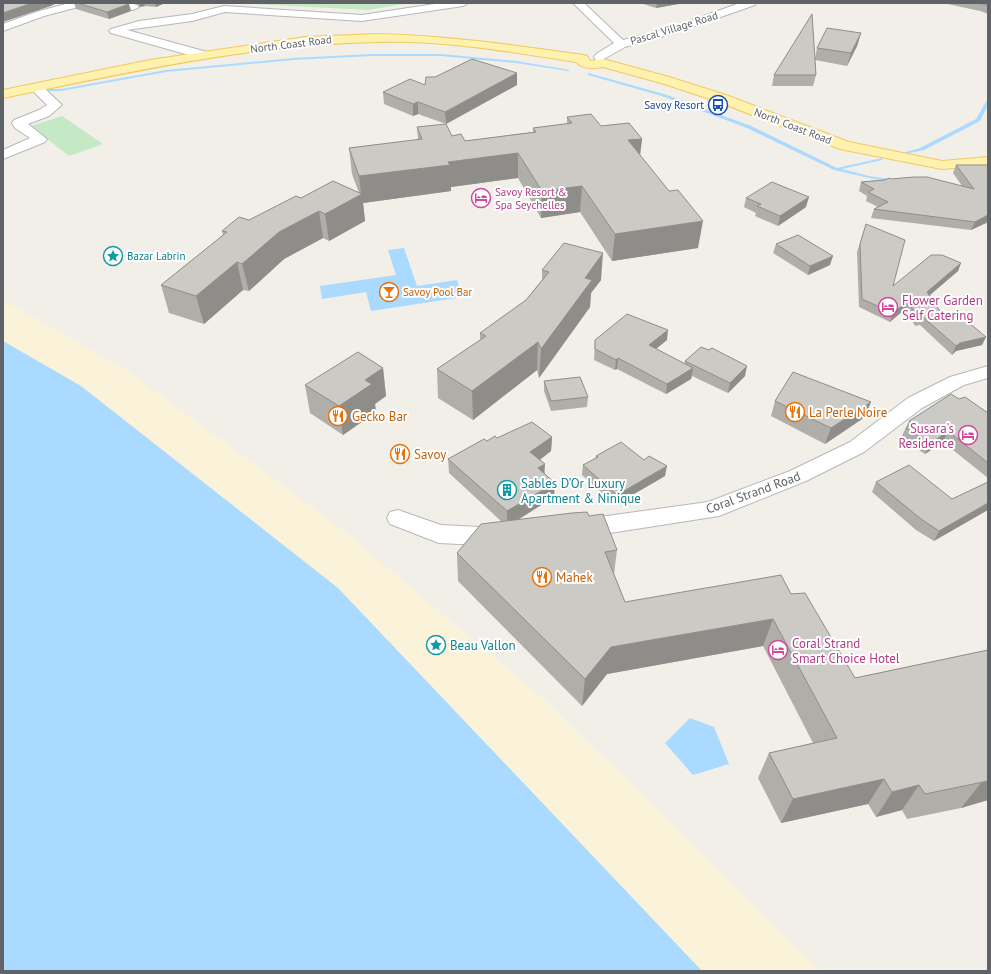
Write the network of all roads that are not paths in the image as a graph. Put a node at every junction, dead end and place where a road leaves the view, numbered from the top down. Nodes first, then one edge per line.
1 (82, 3) edge
2 (116, 3) edge
3 (463, 3) edge
4 (578, 3) edge
5 (750, 3) edge
6 (220, 6) edge
7 (133, 7) dead end
8 (3, 28) edge
9 (621, 44) junction
10 (203, 55) junction
11 (601, 60) junction
12 (36, 88) junction
13 (3, 94) edge
14 (3, 155) edge
15 (988, 161) edge
16 (988, 372) edge
17 (398, 518) dead end
18 (560, 532) edge
19 (523, 535) edge

1 - 8 street
2 - 7 street
3 - 6 street
4 - 9 street
5 - 9 street, Pascal Village Road
6 - 10 street
9 - 11 street, Pascal Village Road
10 - 11 main road, North Coast Road
10 - 12 main road, North Coast Road
11 - 15 main road, North Coast Road
12 - 13 main road, North Coast Road
12 - 14 street
16 - 18 street, Coral Strand Road
17 - 19 street

